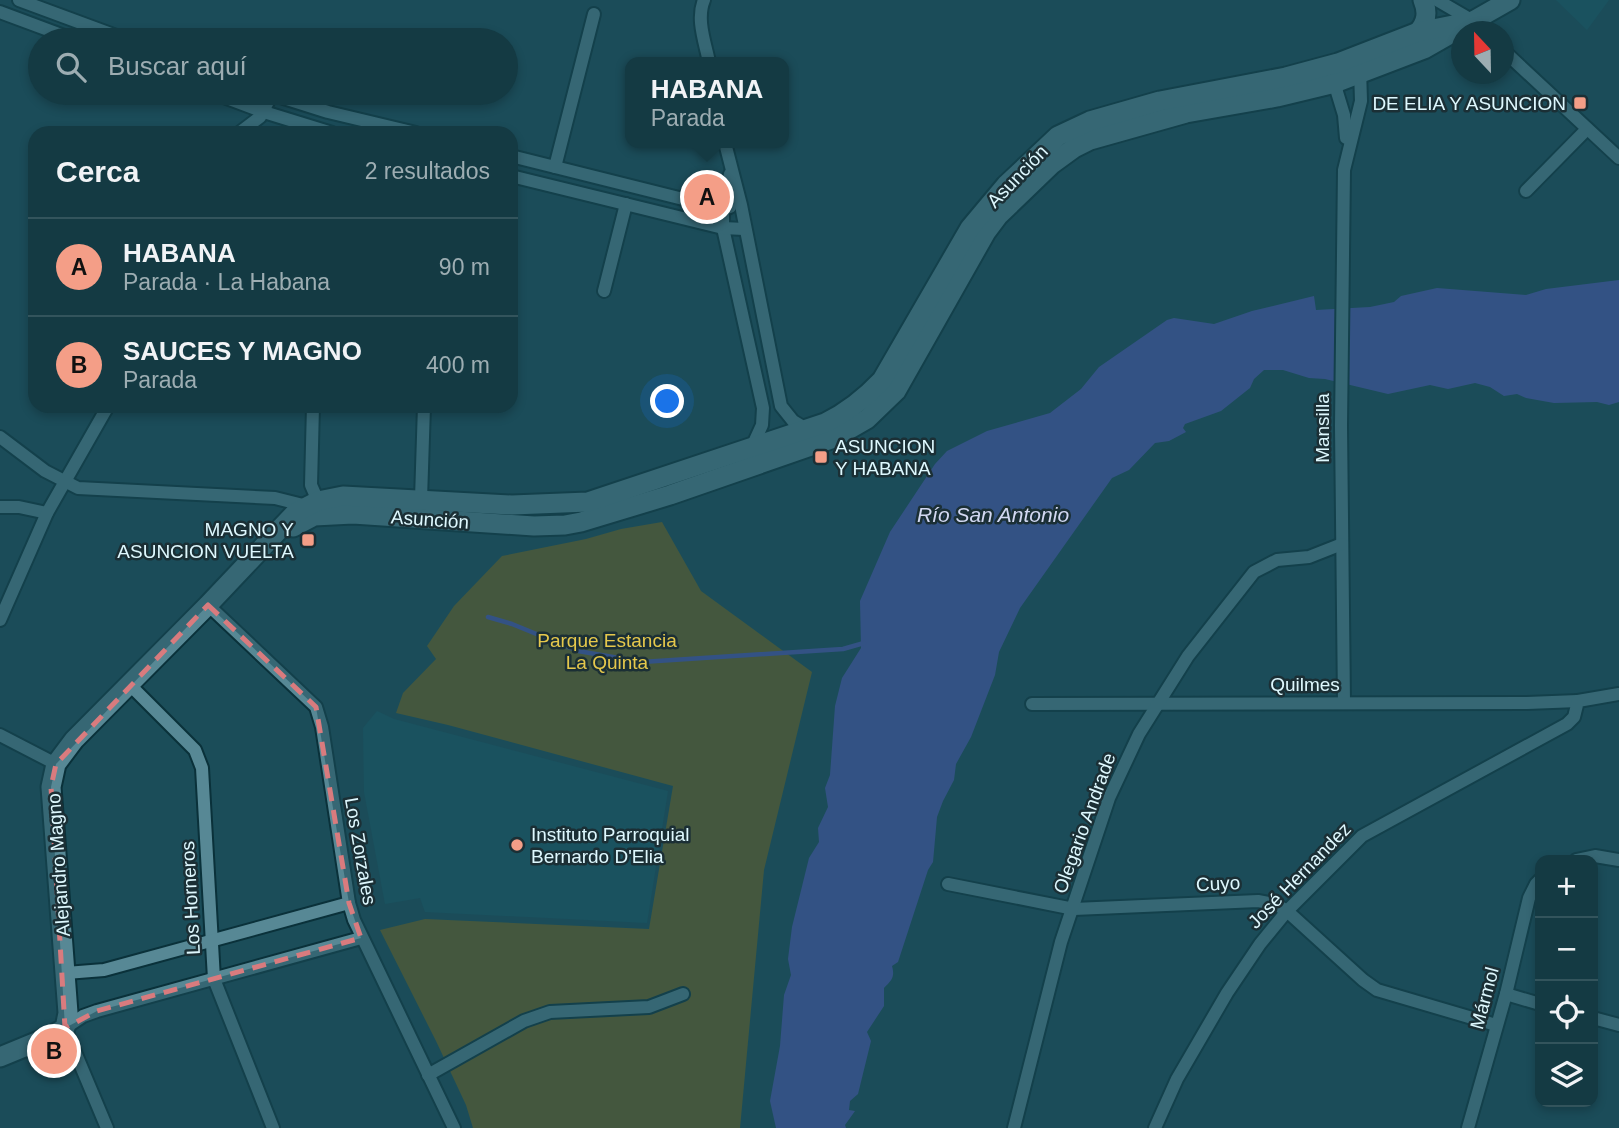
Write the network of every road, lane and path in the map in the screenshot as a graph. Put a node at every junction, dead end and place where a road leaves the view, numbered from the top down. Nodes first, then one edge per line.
1 (19, 0) edge
2 (704, 0) edge
3 (1423, 0) edge
4 (1437, 0) edge
5 (1510, 0) edge
6 (0, 12) edge
7 (594, 14) dead end
8 (1469, 21) edge
9 (1485, 21) edge
10 (43, 28) edge
11 (95, 28) edge
12 (1451, 29) edge
13 (1418, 32) junction
14 (1451, 38) edge
15 (708, 57) edge
16 (1514, 61) edge
17 (1347, 69) junction
18 (245, 105) edge
19 (266, 105) edge
20 (307, 105) edge
21 (264, 112) junction
22 (250, 126) edge
23 (309, 126) edge
24 (387, 126) edge
25 (1587, 130) junction
26 (727, 148) edge
27 (1347, 153) junction
28 (518, 158) edge
29 (1619, 158) edge
30 (555, 167) junction
31 (731, 171) junction
32 (518, 178) edge
33 (1526, 191) dead end
34 (626, 204) junction
35 (741, 205) junction
36 (723, 209) junction
37 (723, 228) junction
38 (744, 229) junction
39 (604, 292) dead end
40 (104, 413) edge
41 (313, 413) edge
42 (424, 413) edge
43 (809, 430) junction
44 (0, 437) edge
45 (751, 449) junction
46 (64, 483) junction
47 (666, 486) junction
48 (421, 499) junction
49 (312, 503) junction
50 (0, 507) edge
51 (47, 513) junction
52 (1342, 544) junction
53 (260, 550) junction
54 (208, 605) junction
55 (0, 620) edge
56 (129, 684) junction
57 (1619, 694) edge
58 (1578, 701) junction
59 (1344, 703) junction
60 (1032, 704) dead end
61 (1157, 704) junction
62 (0, 735) edge
63 (56, 764) junction
64 (1598, 856) edge
65 (1619, 860) edge
66 (948, 884) dead end
67 (1535, 888) edge
68 (349, 903) junction
69 (1074, 909) junction
70 (1287, 911) junction
71 (361, 938) junction
72 (212, 941) junction
73 (65, 973) junction
74 (214, 979) junction
75 (683, 994) dead end
76 (1506, 994) junction
77 (1535, 1003) edge
78 (1598, 1019) edge
79 (1496, 1025) junction
80 (1619, 1025) edge
81 (65, 1028) junction
82 (0, 1057) edge
83 (428, 1076) junction
84 (107, 1128) edge
85 (273, 1128) edge
86 (454, 1128) edge
87 (1014, 1128) edge
88 (1156, 1128) edge
89 (1468, 1128) edge

1 - 11 street
2 - 15 street
3 - 13 main road
4 - 8 street
5 - 9 main road, Asunción
6 - 10 street
7 - 30 street
12 - 13 main road, Asunción
13 - 17 main road, Asunción
14 - 17 main road, Asunción
16 - 25 street
17 - 27 street, Mansilla
17 - 27 street, Mansilla
17 - 43 main road, Asunción
17 - 47 main road, Asunción
18 - 21 street
19 - 21 street
20 - 24 street
21 - 22 street
21 - 23 street
25 - 29 street
25 - 33 street
26 - 31 street
27 - 52 street, Mansilla
28 - 30 street
30 - 36 street
31 - 35 street
31 - 36 street
32 - 34 street
34 - 37 street
34 - 39 street
35 - 36 street
35 - 38 street
36 - 37 street
37 - 38 street
37 - 45 street
38 - 43 street
40 - 46 street
41 - 49 street
42 - 48 street
43 - 45 main road, Asunción
44 - 46 street, Asunción
45 - 47 main road, Asunción
46 - 49 street, Asunción
46 - 51 street
47 - 48 main road, Asunción
47 - 53 main road, Asunción
48 - 49 main road, Asunción
49 - 53 main road
50 - 51 street
51 - 55 street
52 - 59 street, Mansilla
52 - 61 street, Olegario Andrade
53 - 54 main road, Alejandro Magno
54 - 56 main road, Alejandro Magno
54 - 68 street, Los Zorzales
56 - 63 main road, Alejandro Magno
56 - 72 street, Los Horneros
57 - 58 street
58 - 59 street, Quilmes
58 - 70 street, José Hernandez
59 - 61 street, Quilmes
60 - 61 street, Quilmes
61 - 69 street, Olegario Andrade
62 - 63 street
63 - 73 main road, Alejandro Magno
64 - 65 street
66 - 69 street, Cuyo
67 - 76 street, Mármol
68 - 71 street, Los Zorzales
68 - 72 street
69 - 70 street, Cuyo
69 - 87 street, Olegario Andrade
70 - 79 street, Cuyo
70 - 88 street, José Hernandez
71 - 74 street
71 - 83 street, Los Zorzales
72 - 73 street
72 - 74 street, Los Horneros
73 - 81 main road, Alejandro Magno
74 - 81 street
74 - 85 street, Los Horneros
75 - 83 street
76 - 77 street
76 - 79 street, Mármol
78 - 80 street
79 - 89 street, Mármol
81 - 82 main road
81 - 84 street, Alejandro Magno
83 - 86 street, Los Zorzales

